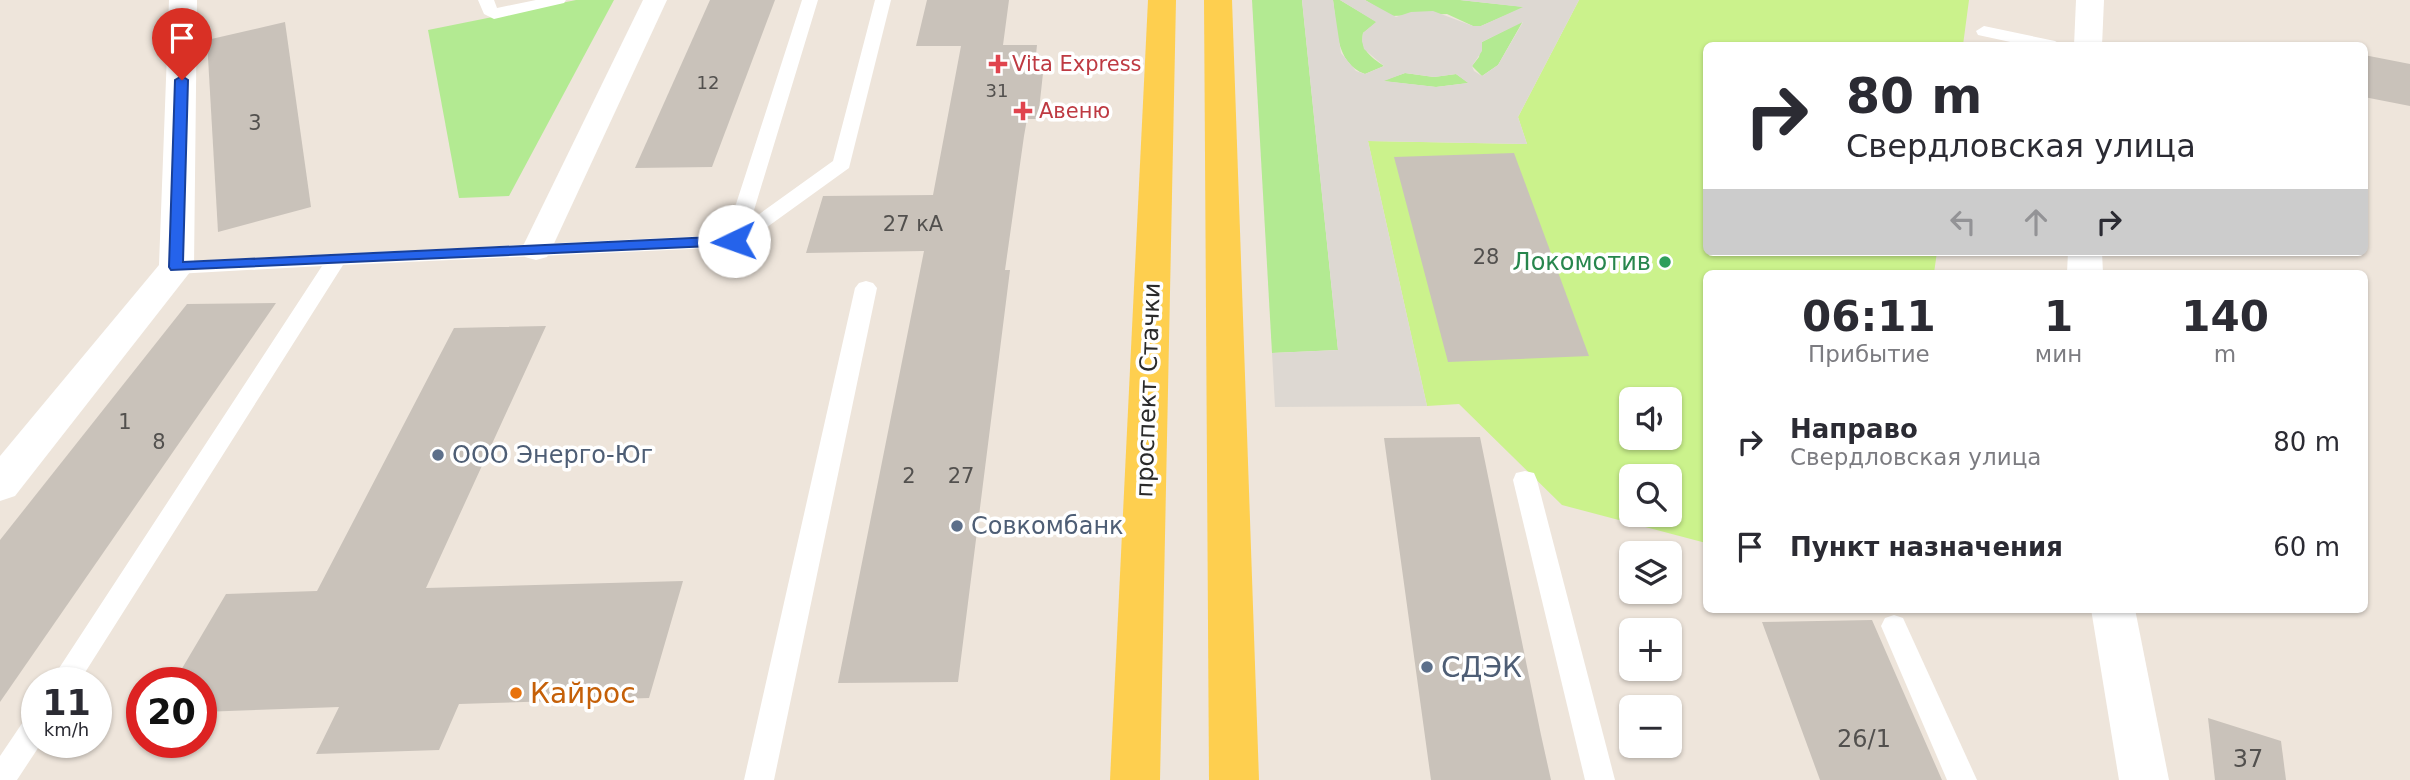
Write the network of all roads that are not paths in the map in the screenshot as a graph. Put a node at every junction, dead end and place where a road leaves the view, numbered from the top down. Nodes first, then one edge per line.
1 (183, 0) edge
2 (486, 0) edge
3 (558, 0) edge
4 (654, 0) edge
5 (810, 0) edge
6 (883, 0) edge
7 (1162, 0) edge
8 (1218, 0) edge
9 (2090, 0) edge
10 (1984, 31) dead end
11 (2036, 42) edge
12 (2088, 42) edge
13 (734, 241) junction
14 (536, 250) junction
15 (337, 259) junction
16 (176, 267) junction
17 (866, 288) dead end
18 (1525, 480) dead end
19 (0, 485) edge
20 (2114, 613) edge
21 (1894, 625) dead end
22 (74, 667) edge
23 (21, 749) edge
24 (1, 780) edge
25 (759, 780) edge
26 (1135, 780) edge
27 (1234, 780) edge
28 (1600, 780) edge
29 (1962, 780) edge
30 (2144, 780) edge

1 - 16 street
2 - 3 lane
4 - 14 street
5 - 13 lane
6 - 13 lane
7 - 26 main road, проспект Стачки
8 - 27 main road
9 - 12 street
10 - 11 lane
13 - 14 lane
14 - 15 lane
15 - 16 lane
15 - 22 lane
16 - 19 street
17 - 25 lane
18 - 28 lane
20 - 30 street
21 - 29 lane
23 - 24 lane

